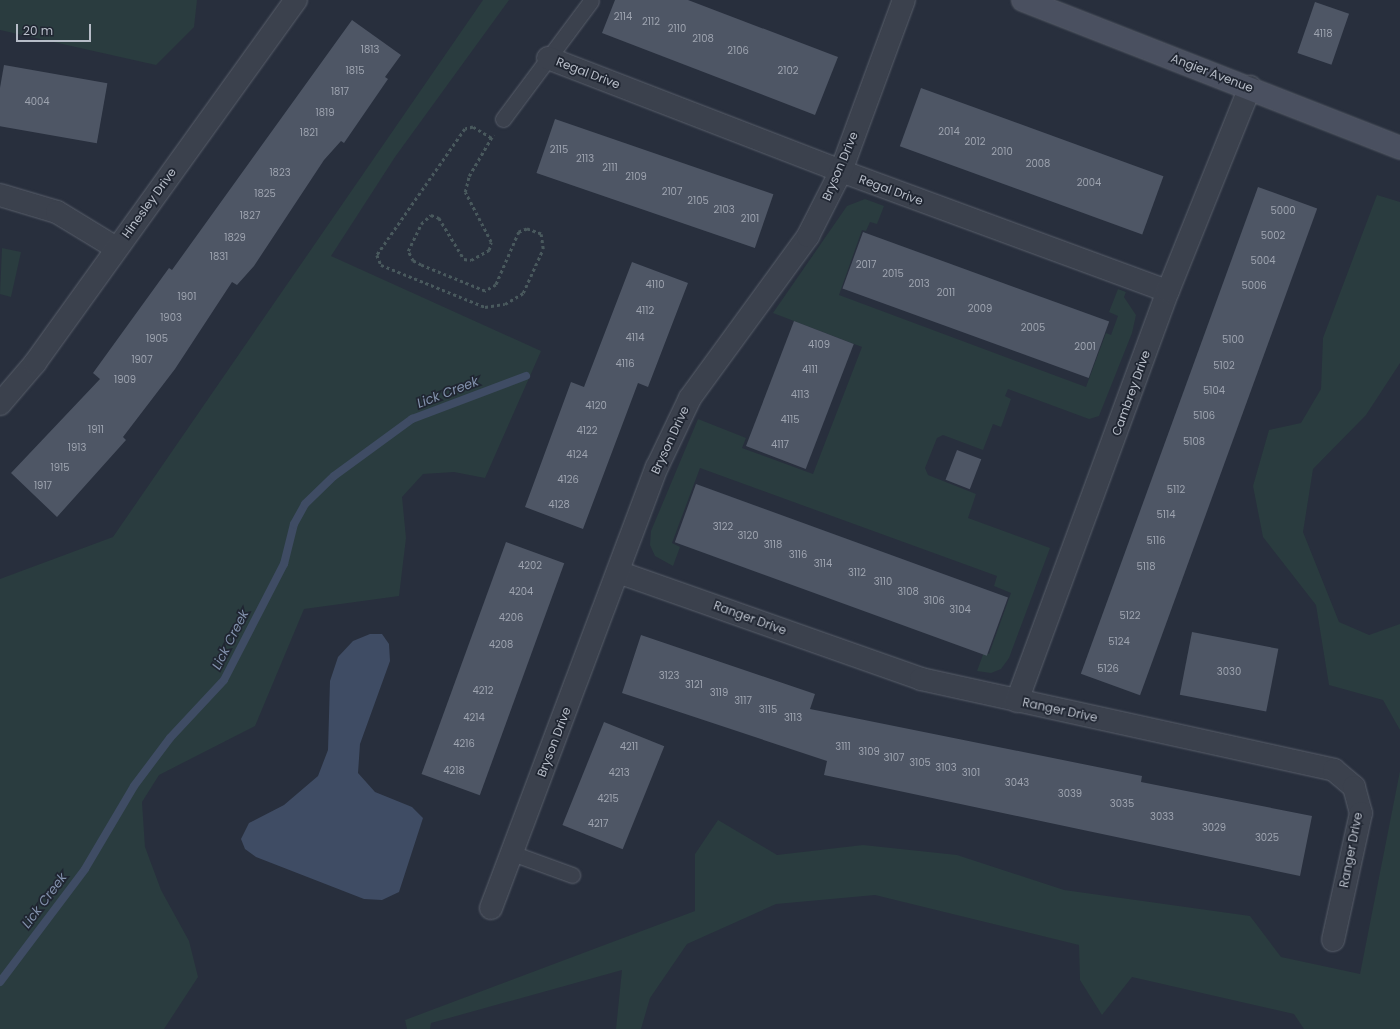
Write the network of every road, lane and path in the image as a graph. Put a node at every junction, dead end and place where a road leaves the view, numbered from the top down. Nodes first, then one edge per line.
1 (296, 0) edge
2 (591, 0) edge
3 (904, 0) edge
4 (1023, 0) edge
5 (548, 58) junction
6 (1250, 87) junction
7 (503, 119) joint
8 (491, 138) junction
9 (1400, 148) edge
10 (841, 171) junction
11 (0, 195) edge
12 (116, 248) junction
13 (1168, 291) junction
14 (0, 404) edge
15 (618, 572) junction
16 (1017, 701) junction
17 (512, 853) junction
18 (572, 875) dead end
19 (491, 908) dead end
20 (1333, 940) dead end

1 - 12 street, Hinesley Drive
2 - 5 lane
3 - 10 street, Bryson Drive
4 - 6 street, Angier Avenue
5 - 7 lane
5 - 10 street, Regal Drive
6 - 9 street, Angier Avenue
6 - 13 street, Cambrey Drive
7 - 8 path
8 - 8 path
10 - 13 street, Regal Drive
10 - 15 street, Bryson Drive
11 - 12 street
12 - 14 street, Hinesley Drive
13 - 16 street, Cambrey Drive
15 - 16 street, Ranger Drive
15 - 17 street, Bryson Drive
16 - 20 street, Ranger Drive
17 - 18 lane
17 - 19 street, Bryson Drive

